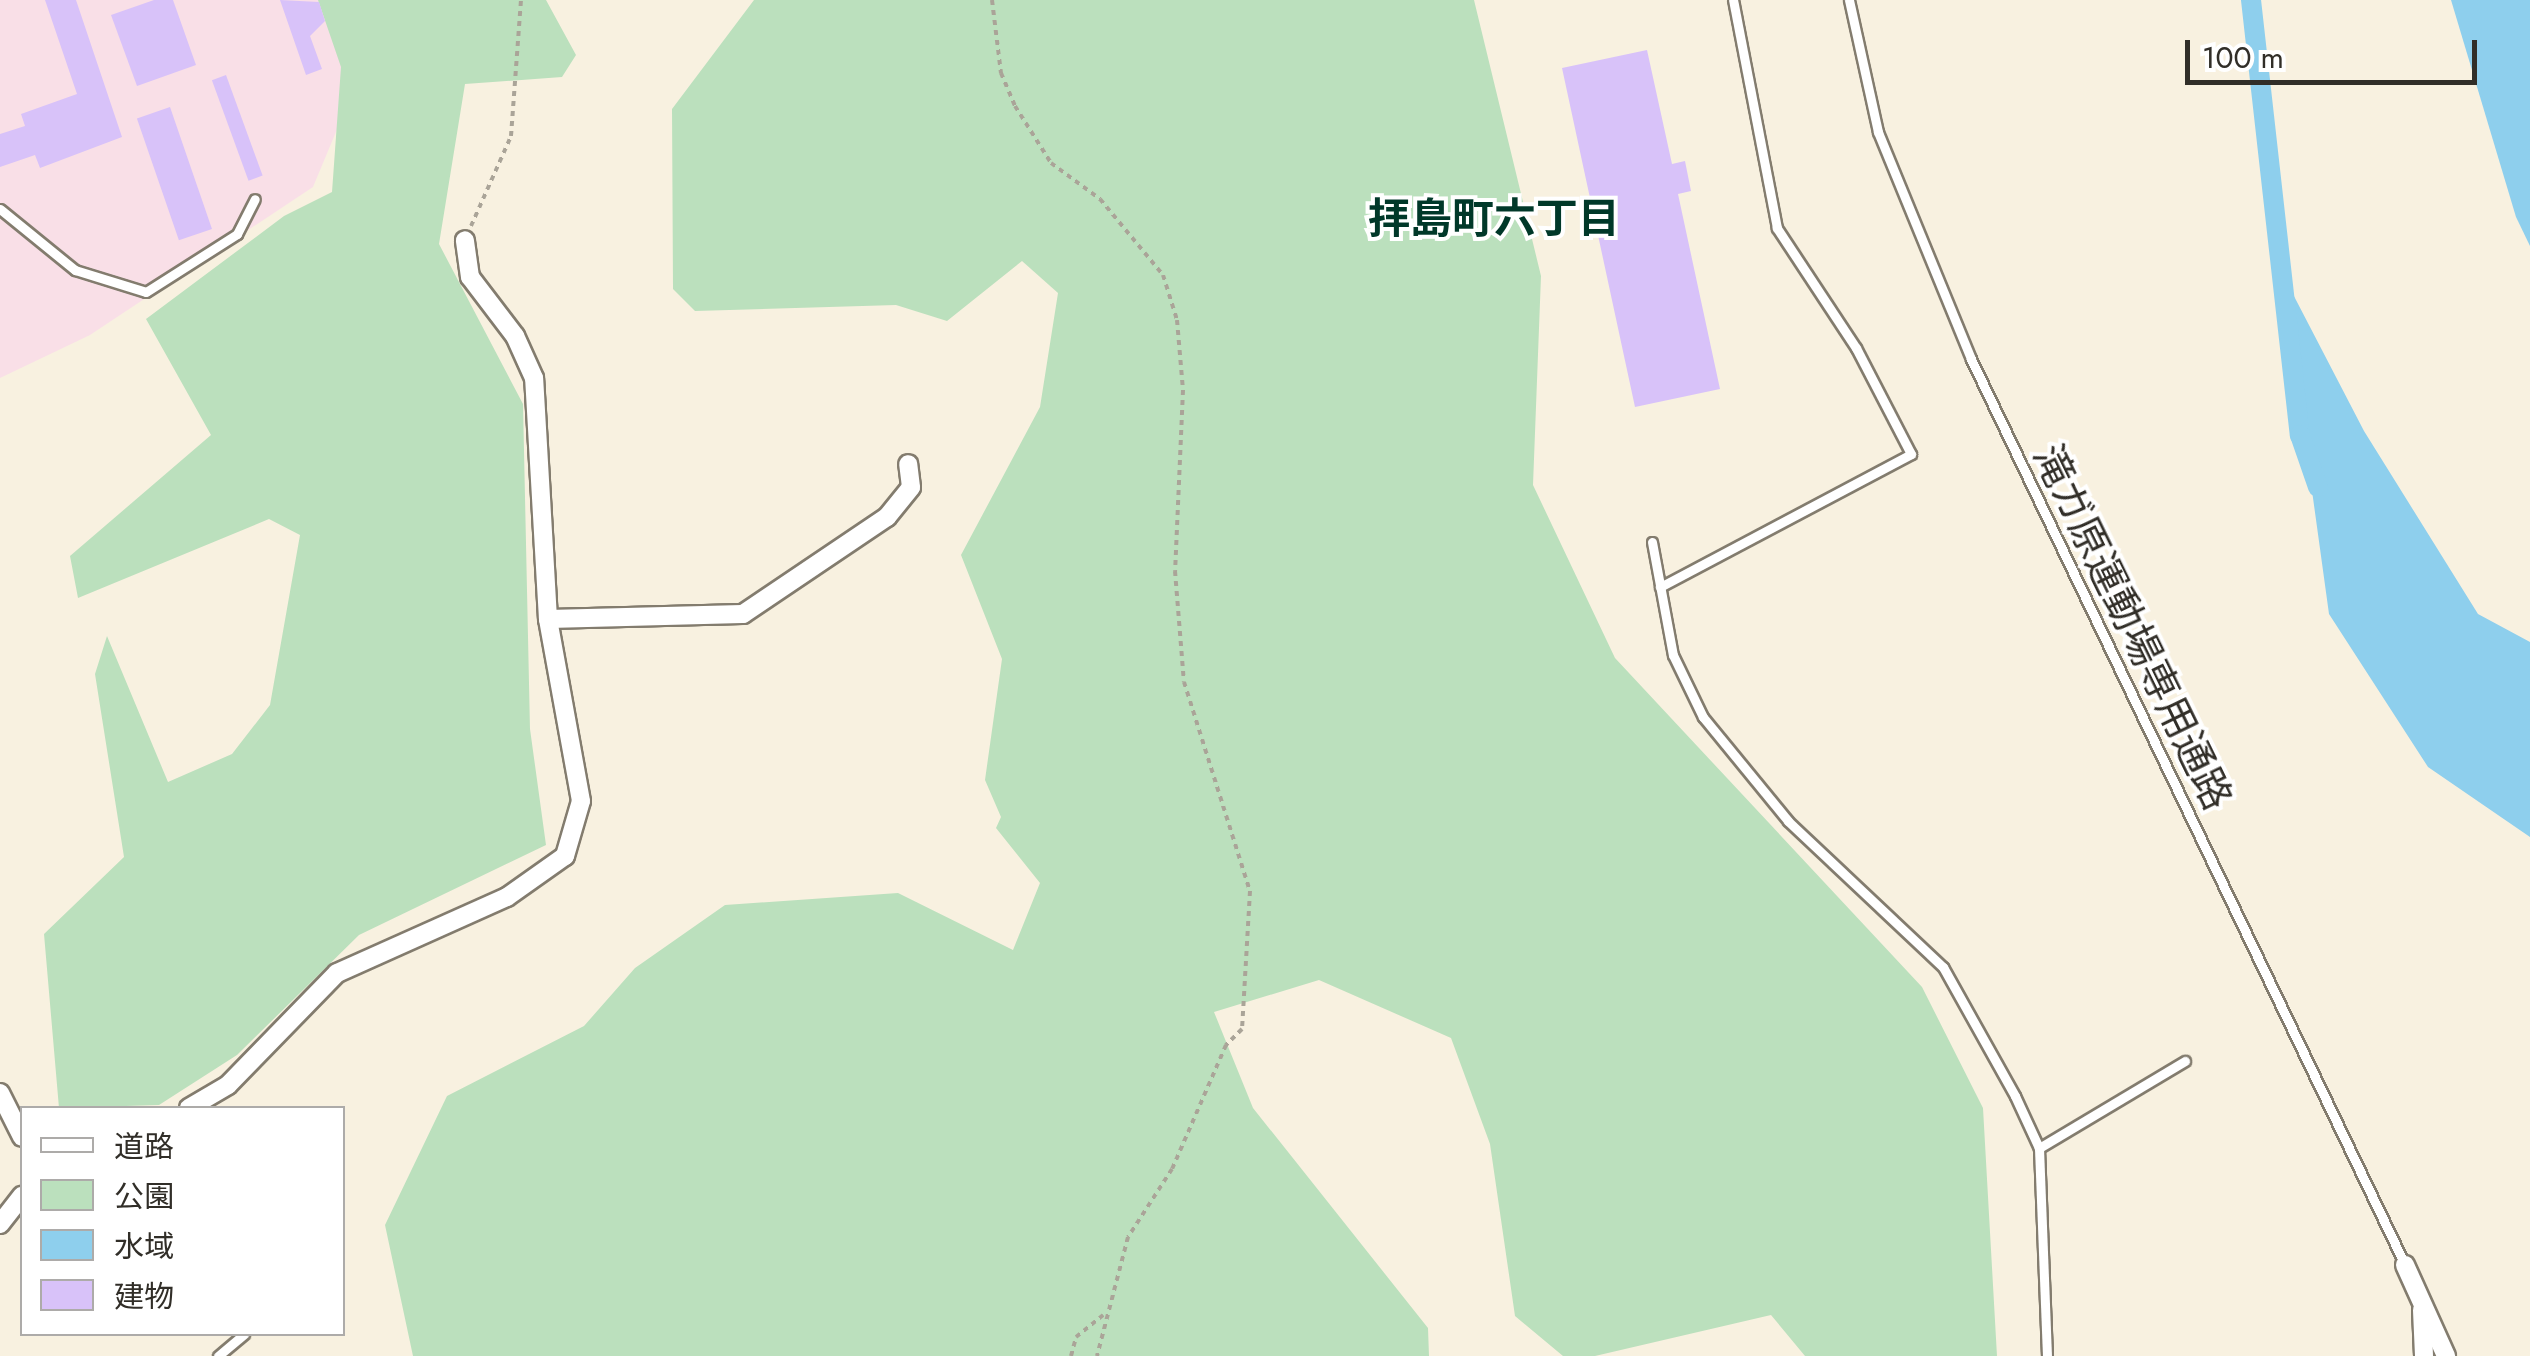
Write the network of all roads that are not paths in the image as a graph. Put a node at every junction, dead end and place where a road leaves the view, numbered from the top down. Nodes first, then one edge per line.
1 (1733, 0) edge
2 (1850, 0) edge
3 (256, 200) dead end
4 (0, 209) edge
5 (465, 240) road end
6 (908, 464) dead end
7 (1652, 542) dead end
8 (1660, 587) junction
9 (548, 619) junction
10 (2185, 1061) dead end
11 (0, 1093) edge
12 (193, 1106) edge
13 (20, 1133) edge
14 (2039, 1148) junction
15 (20, 1199) edge
16 (0, 1224) edge
17 (2405, 1265) joint
18 (2422, 1304) junction
19 (242, 1336) edge
20 (218, 1356) edge
21 (2047, 1356) edge
22 (2424, 1356) edge
23 (2446, 1356) edge

1 - 8 lane
2 - 17 lane, 滝ガ原運動場専用通路
3 - 4 lane
5 - 9 street
6 - 9 street
7 - 8 lane
8 - 14 lane
9 - 12 street
10 - 14 lane
11 - 13 street
14 - 21 lane
15 - 16 street
17 - 18 street
18 - 22 street
18 - 23 street
19 - 20 lane

